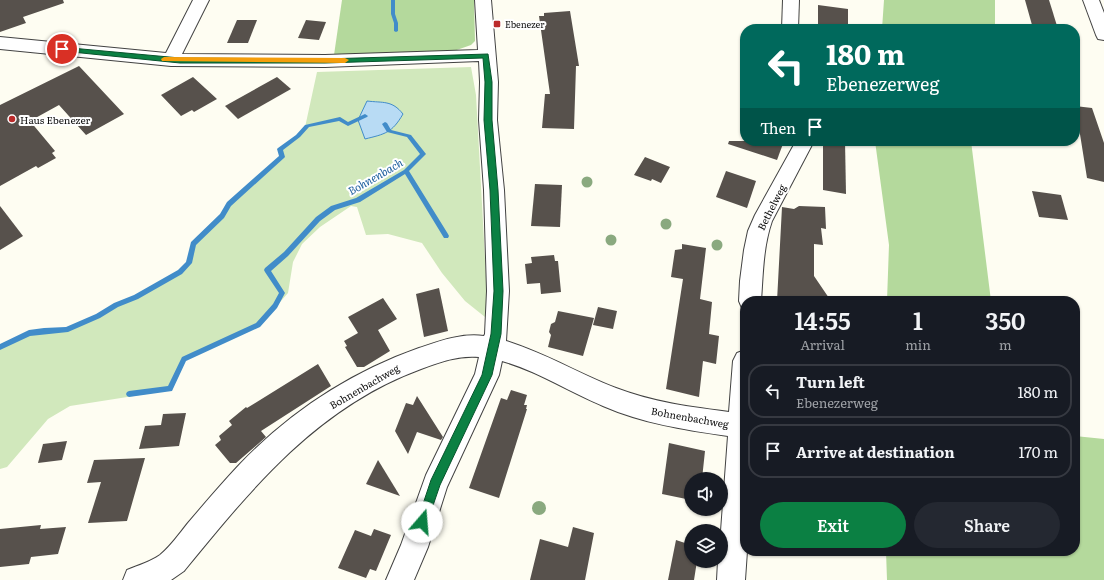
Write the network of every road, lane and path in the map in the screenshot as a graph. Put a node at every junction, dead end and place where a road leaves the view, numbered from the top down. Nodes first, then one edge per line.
1 (201, 0) edge
2 (483, 0) edge
3 (791, 0) edge
4 (1091, 0) edge
5 (790, 24) edge
6 (1104, 36) edge
7 (0, 43) edge
8 (486, 55) junction
9 (171, 60) junction
10 (803, 146) edge
11 (750, 296) edge
12 (493, 348) junction
13 (740, 426) joint
14 (137, 580) edge
15 (400, 580) edge
16 (731, 580) edge

1 - 9 street
2 - 8 street
3 - 5 street
4 - 6 street
7 - 9 street
8 - 9 street
8 - 12 street
10 - 11 street, Bethelweg
12 - 13 street, Bohnenbachweg
12 - 14 street, Bohnenbachweg
12 - 15 street
13 - 16 street

